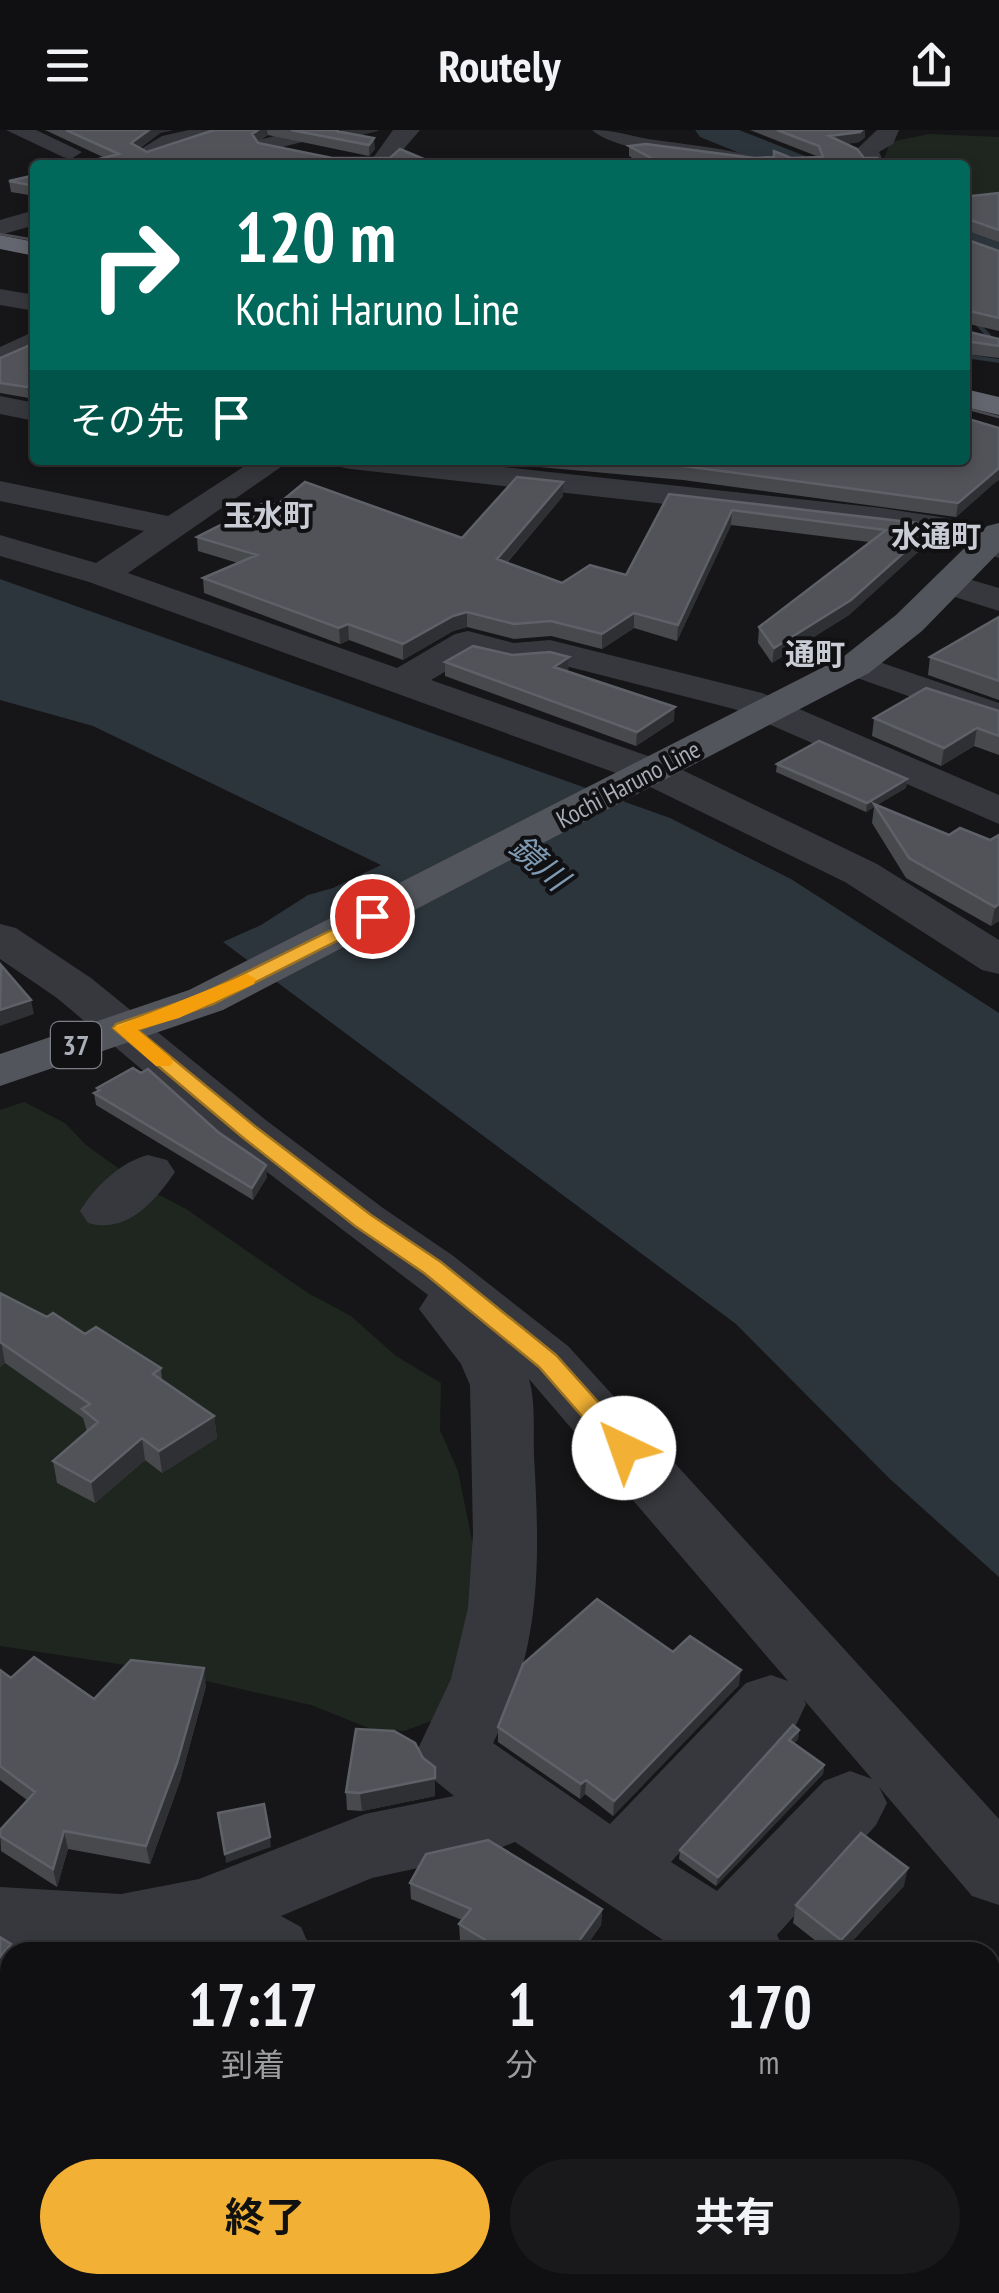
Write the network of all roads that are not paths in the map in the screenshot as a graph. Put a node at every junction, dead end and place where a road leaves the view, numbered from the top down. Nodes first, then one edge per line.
1 (17, 130) edge
2 (215, 130) edge
3 (270, 130) edge
4 (409, 130) edge
5 (603, 130) edge
6 (724, 130) edge
7 (888, 130) edge
8 (160, 136) edge
9 (0, 141) edge
10 (72, 152) edge
11 (304, 153) edge
12 (780, 153) edge
13 (384, 159) edge
14 (38, 160) edge
15 (166, 160) edge
16 (744, 160) edge
17 (872, 160) edge
18 (30, 219) edge
19 (0, 228) edge
20 (30, 234) edge
21 (0, 242) edge
22 (30, 248) edge
23 (0, 263) edge
24 (30, 269) edge
25 (0, 296) edge
26 (30, 302) edge
27 (970, 399) edge
28 (0, 406) edge
29 (999, 406) edge
30 (30, 411) edge
31 (970, 421) edge
32 (999, 429) edge
33 (268, 465) edge
34 (400, 465) edge
35 (0, 490) edge
36 (172, 527) junction
37 (996, 541) edge
38 (0, 545) edge
39 (101, 575) junction
40 (948, 584) junction
41 (999, 600) edge
42 (856, 665) junction
43 (402, 681) junction
44 (768, 708) junction
45 (999, 716) edge
46 (645, 776) junction
47 (999, 811) edge
48 (0, 938) edge
49 (999, 960) edge
50 (0, 965) edge
51 (74, 988) junction
52 (138, 1024) junction
53 (0, 1071) edge
54 (148, 1172) dead end
55 (108, 1212) dead end
56 (432, 1268) junction
57 (771, 1704) dead end
58 (850, 1803) dead end
59 (522, 1807) junction
60 (616, 1869) junction
61 (998, 1875) edge
62 (202, 1913) junction
63 (0, 1922) edge
64 (255, 1942) edge
65 (730, 1942) edge
66 (737, 1942) edge

1 - 10 street
2 - 8 street
3 - 11 street
4 - 13 street
5 - 16 street
6 - 12 street
7 - 17 street
8 - 15 street
9 - 14 street
18 - 19 street
19 - 20 highway
21 - 22 highway
23 - 24 street
25 - 26 street
27 - 29 highway
28 - 30 street
31 - 32 highway
33 - 36 street
34 - 37 street
35 - 36 street
36 - 39 street
37 - 40 main road, Kochi Haruno Line / 37
38 - 39 street
39 - 43 street
40 - 41 street
40 - 42 main road, Kochi Haruno Line / 37
42 - 44 main road, Kochi Haruno Line / 37
42 - 45 street
43 - 44 street
43 - 46 street
44 - 46 main road, Kochi Haruno Line / 37
44 - 47 street
46 - 49 street
46 - 52 main road, Kochi Haruno Line / 37
48 - 51 street
50 - 51 street
51 - 52 street
52 - 53 main road, Kochi Haruno Line / 37
52 - 56 street
54 - 55 street
56 - 59 street
56 - 61 street
57 - 60 street
58 - 66 street
59 - 60 street
59 - 62 street
60 - 65 street
62 - 63 street
62 - 64 street

